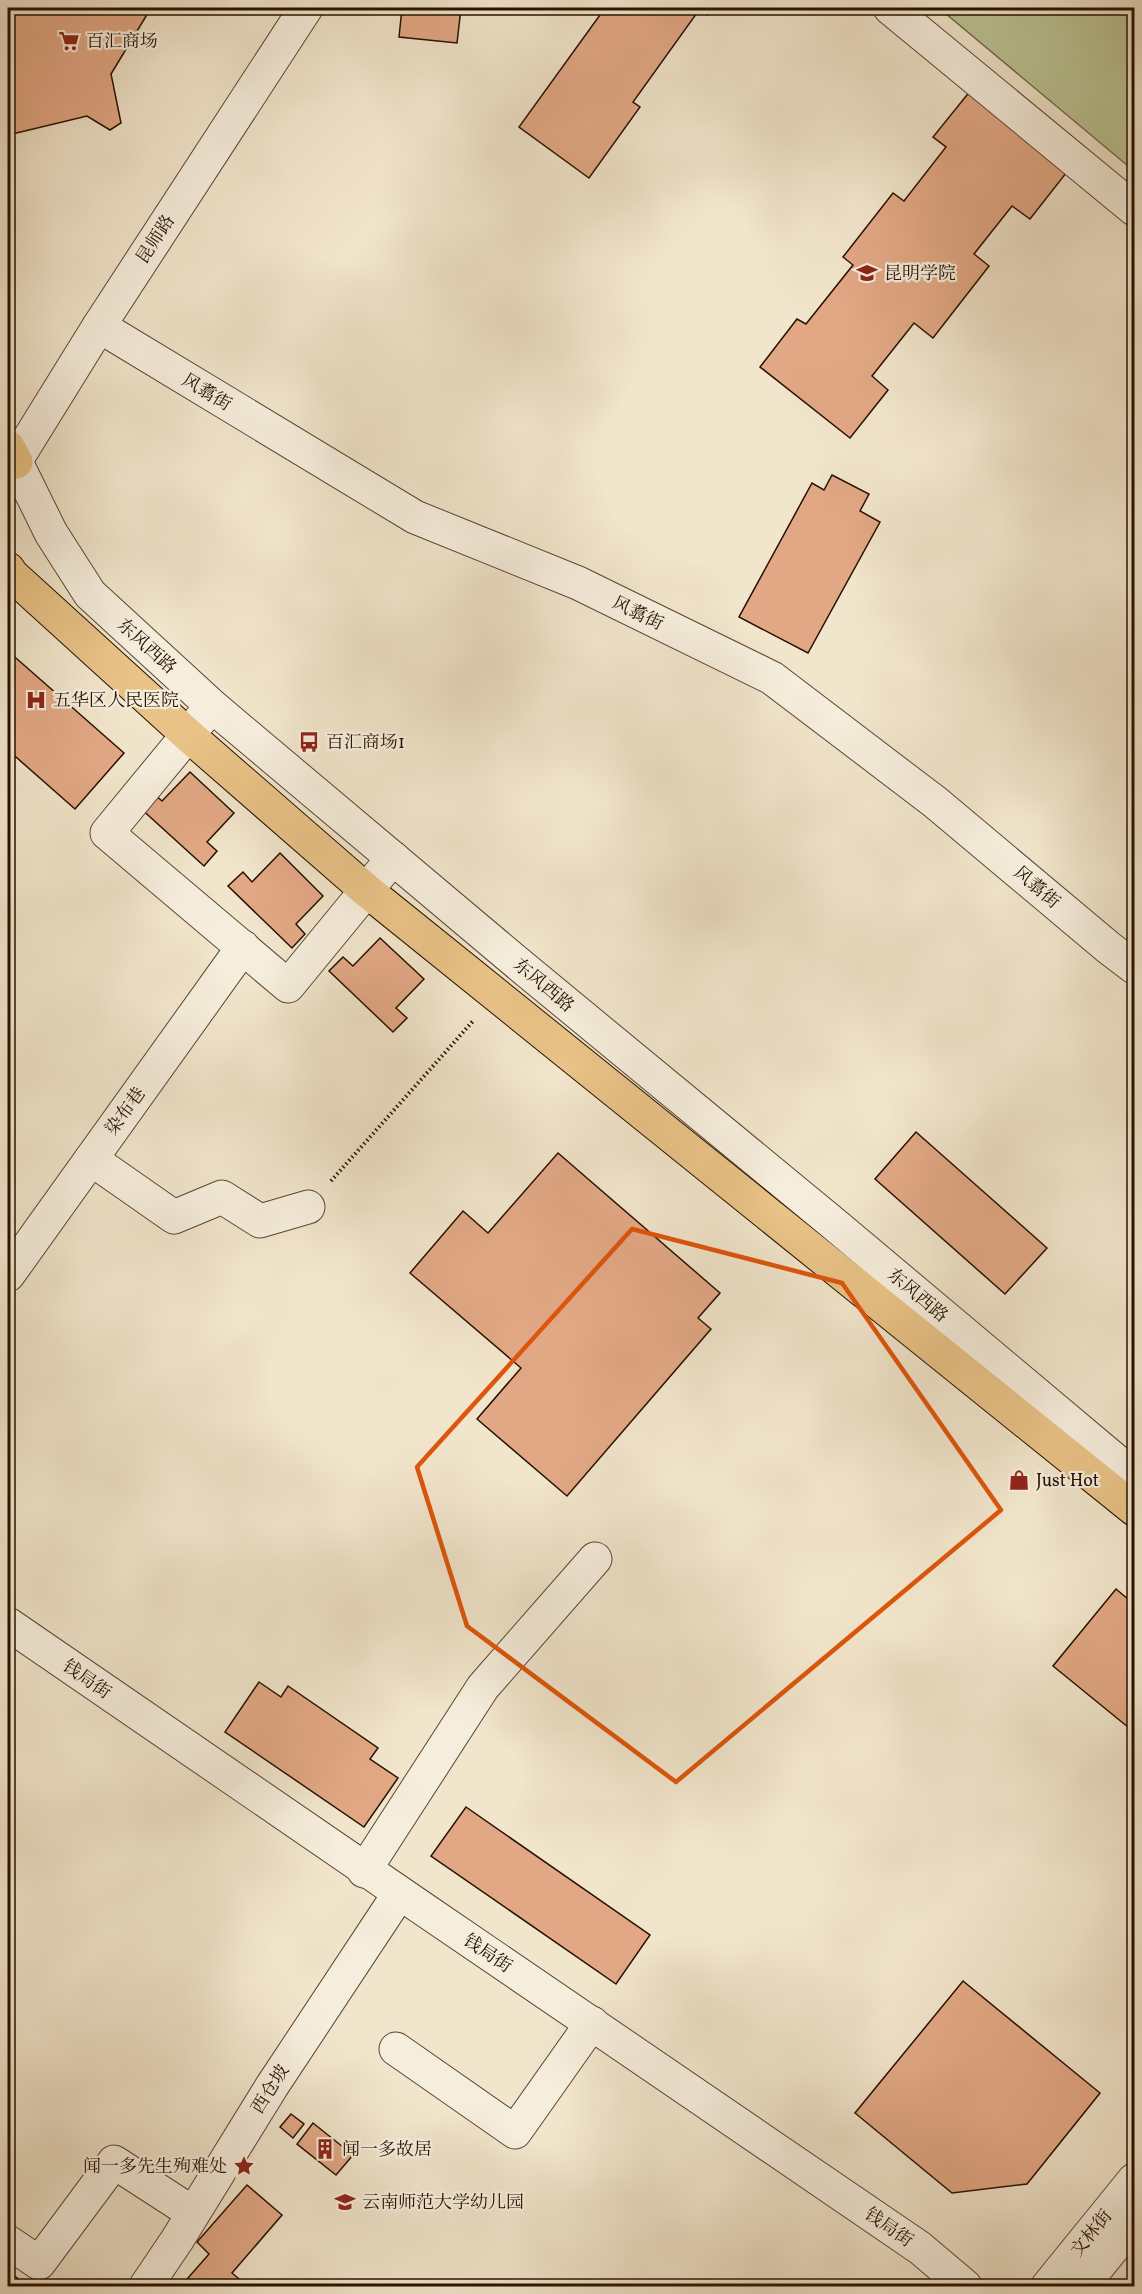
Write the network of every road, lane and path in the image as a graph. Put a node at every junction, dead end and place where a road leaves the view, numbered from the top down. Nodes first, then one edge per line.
1 (306, 8) edge
2 (890, 8) edge
3 (1134, 209) edge
4 (99, 326) junction
5 (10, 461) edge
6 (8, 569) edge
7 (212, 706) junction
8 (188, 735) junction
9 (393, 858) junction
10 (366, 890) junction
11 (243, 947) junction
12 (1134, 967) edge
13 (495, 995) junction
14 (91, 1159) junction
15 (308, 1207) joint
16 (8, 1275) edge
17 (1134, 1476) edge
18 (1134, 1509) edge
19 (595, 1559) dead end
20 (8, 1624) edge
21 (364, 1870) junction
22 (399, 1894) junction
23 (592, 2023) junction
24 (396, 2049) dead end
25 (1134, 2180) edge
26 (182, 2206) dead end
27 (1134, 2222) edge
28 (8, 2242) edge
29 (44, 2275) edge
30 (146, 2286) edge
31 (965, 2286) edge
32 (1048, 2286) edge
33 (1082, 2286) edge

1 - 4 street, 昆师路
2 - 3 street
4 - 5 street, 昆师路
4 - 12 street, 风翥街
5 - 7 street, 东风西路
6 - 8 main road, 东风西路
7 - 8 street
7 - 9 street, 东风西路
8 - 10 main road, 东风西路
8 - 11 street
9 - 10 street
9 - 17 street, 东风西路
10 - 11 street
10 - 13 main road, 东风西路
11 - 14 street, 染布巷
13 - 15 path
13 - 18 main road, 东风西路
14 - 15 street
14 - 16 street, 染布巷
19 - 21 street
20 - 21 street, 钱局街
21 - 22 street, 钱局街
22 - 23 street, 钱局街
22 - 30 street, 西仓坡
23 - 24 street
23 - 31 street, 钱局街
25 - 32 street, 文林街
26 - 29 street
27 - 33 street, 文林街
28 - 29 street

